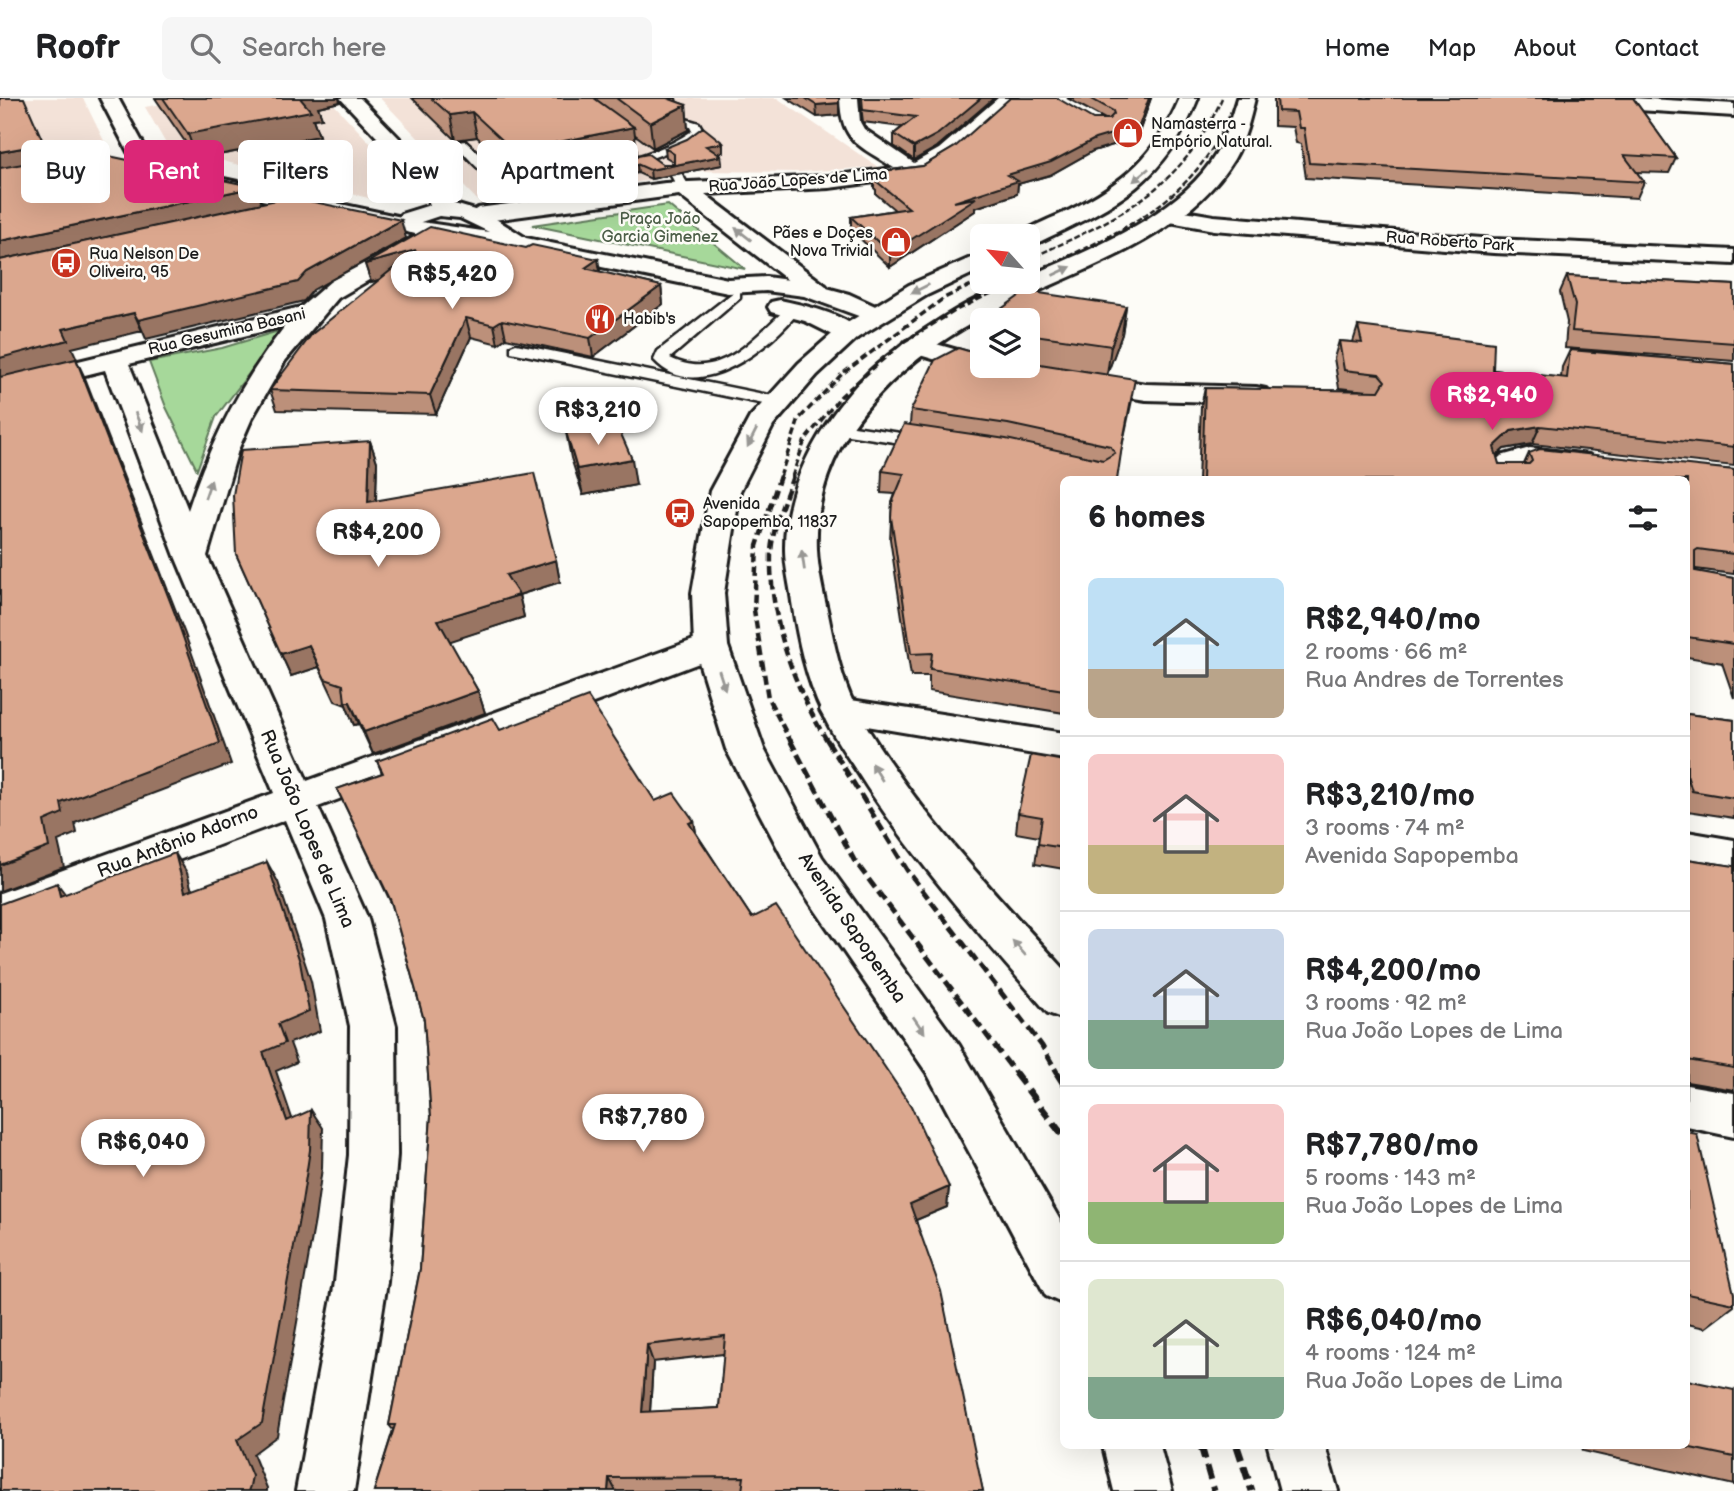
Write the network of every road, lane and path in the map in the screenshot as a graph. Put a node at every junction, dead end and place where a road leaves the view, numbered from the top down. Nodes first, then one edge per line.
1 (109, 98) edge
2 (349, 98) edge
3 (849, 98) edge
4 (1009, 98) edge
5 (1189, 98) edge
6 (1246, 98) edge
7 (1542, 98) edge
8 (1734, 110) edge
9 (658, 112) edge
10 (132, 140) edge
11 (463, 145) edge
12 (640, 147) edge
13 (124, 155) edge
14 (651, 155) junction
15 (113, 157) edge
16 (914, 172) junction
17 (676, 177) junction
18 (224, 184) edge
19 (308, 204) junction
20 (442, 208) junction
21 (362, 211) junction
22 (261, 214) edge
23 (478, 215) junction
24 (1167, 215) junction
25 (423, 229) junction
26 (1040, 233) edge
27 (519, 243) junction
28 (1734, 257) edge
29 (970, 266) edge
30 (732, 290) junction
31 (817, 291) junction
32 (793, 310) junction
33 (313, 312) junction
34 (862, 324) junction
35 (516, 349) dead end
36 (905, 355) junction
37 (114, 359) junction
38 (970, 364) edge
39 (1040, 375) edge
40 (0, 388) edge
41 (1286, 395) edge
42 (778, 402) junction
43 (834, 428) junction
44 (939, 443) edge
45 (1613, 465) edge
46 (1505, 476) edge
47 (191, 556) junction
48 (711, 646) junction
49 (838, 710) junction
50 (1060, 745) edge
51 (295, 798) junction
52 (1690, 848) edge
53 (1734, 855) edge
54 (0, 909) edge
55 (1060, 995) edge
56 (1690, 1107) edge
57 (1734, 1115) edge
58 (1060, 1271) edge
59 (1133, 1449) edge
60 (1298, 1449) edge
61 (325, 1491) edge
62 (1143, 1491) edge
63 (1309, 1491) edge

1 - 10 street
2 - 20 street
3 - 16 street
4 - 16 street, Rua João Lopes de Lima
5 -> 26 street
6 - 24 street
7 - 8 street
9 - 14 lane
11 - 14 lane
12 - 14 lane
13 - 15 street
14 - 17 lane
16 - 17 street, Rua João Lopes de Lima
17 - 23 street, Rua João Lopes de Lima
31 -> 17 street
18 - 19 street
19 - 21 street
19 - 22 street
20 - 21 street
20 - 23 street
20 - 25 street, Rua Gesumina Basani
21 - 25 street
23 - 27 street
24 - 28 street, Rua Roberto Park
36 -> 24 street
25 - 27 street
25 - 33 street, Rua Gesumina Basani
27 - 30 street
29 -> 34 street, Avenida Sapopemba
30 - 31 street
30 - 32 street
30 - 32 lane
31 - 34 street
32 - 34 street
33 - 37 street, Rua Gesumina Basani
47 -> 33 street
34 - 36 street
34 - 42 street, Avenida Sapopemba
35 - 42 lane
36 - 38 street
36 - 43 street
37 - 40 street, Rua Gesumina Basani
37 -> 47 street, Rua João Lopes de Lima
39 - 41 street
42 -> 48 street, Avenida Sapopemba
43 - 44 lane
49 -> 43 street
45 - 46 street
47 - 51 street, Rua João Lopes de Lima
48 - 51 street, Rua Antônio Adorno
48 -> 58 street, Avenida Sapopemba
49 - 50 street
55 -> 49 street
51 - 54 street, Rua Antônio Adorno
51 - 61 street, Rua João Lopes de Lima
52 - 53 street
56 - 57 street
59 - 62 street
60 - 63 street

